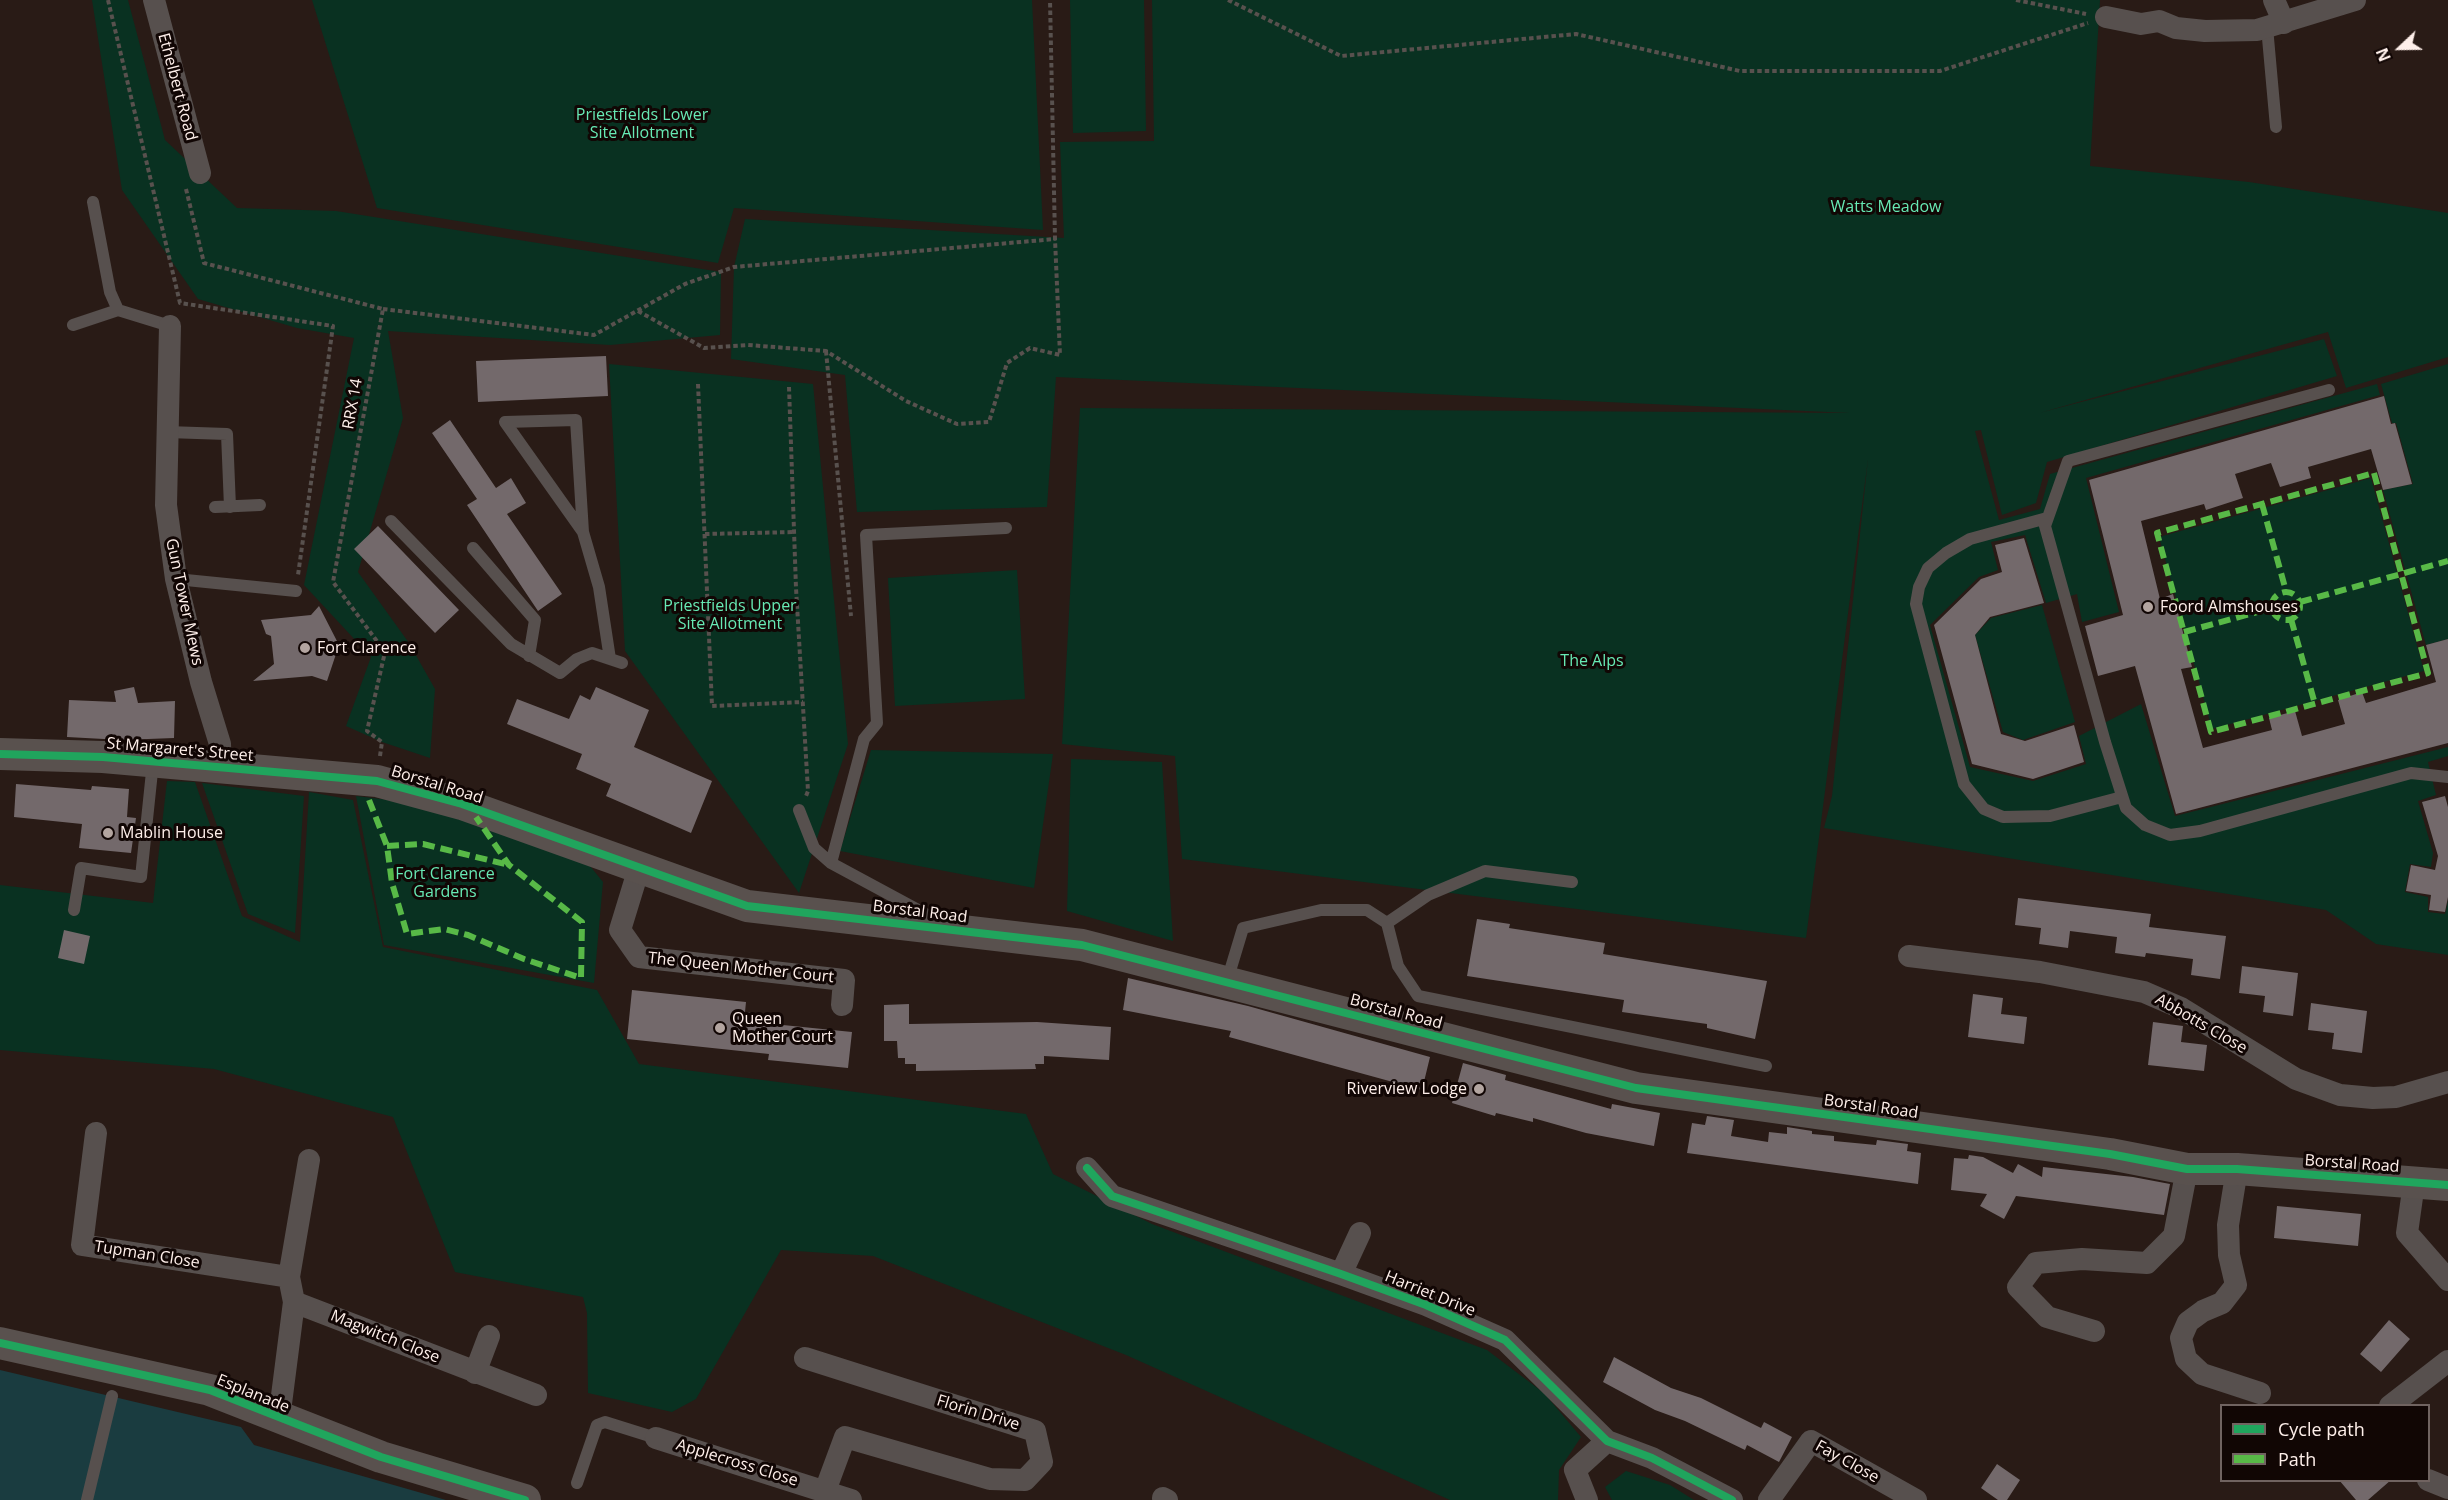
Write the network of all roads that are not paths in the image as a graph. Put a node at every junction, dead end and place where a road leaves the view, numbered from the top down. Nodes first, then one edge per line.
1 (154, 0) edge
2 (2274, 0) edge
3 (2355, 0) edge
4 (2106, 17) road end
5 (2276, 25) junction
6 (2276, 127) dead end
7 (200, 173) dead end
8 (93, 202) dead end
9 (118, 310) junction
10 (73, 325) dead end
11 (170, 326) joint
12 (2329, 390) dead end
13 (167, 432) junction
14 (261, 505) dead end
15 (215, 507) dead end
16 (230, 507) junction
17 (2048, 518) junction
18 (391, 521) dead end
19 (1005, 528) dead end
20 (583, 532) junction
21 (473, 548) dead end
22 (176, 579) junction
23 (296, 591) road end
24 (530, 656) junction
25 (0, 754) edge
26 (153, 761) junction
27 (221, 767) junction
28 (2448, 777) edge
29 (367, 780) joint
30 (2122, 797) junction
31 (799, 810) road end
32 (831, 863) junction
33 (639, 868) junction
34 (1572, 882) dead end
35 (74, 910) dead end
36 (1387, 923) junction
37 (955, 930) junction
38 (1909, 956) dead end
39 (1226, 982) junction
40 (842, 1005) dead end
41 (1766, 1066) dead end
42 (2448, 1082) edge
43 (96, 1133) dead end
44 (309, 1160) dead end
45 (1087, 1168) dead end
46 (2187, 1169) junction
47 (2237, 1169) junction
48 (2414, 1183) junction
49 (2448, 1185) edge
50 (1360, 1233) dead end
51 (1341, 1274) junction
52 (289, 1277) junction
53 (2448, 1280) edge
54 (294, 1302) junction
55 (2094, 1331) dead end
56 (489, 1336) dead end
57 (0, 1343) edge
58 (805, 1358) dead end
59 (2448, 1361) edge
60 (475, 1373) junction
61 (2260, 1393) dead end
62 (536, 1395) dead end
63 (112, 1396) dead end
64 (2393, 1404) edge
65 (279, 1419) junction
66 (656, 1438) joint
67 (1607, 1441) junction
68 (2430, 1481) edge
69 (577, 1483) dead end
70 (2448, 1488) edge
71 (825, 1491) junction
72 (87, 1500) edge
73 (525, 1500) edge
74 (851, 1500) edge
75 (1587, 1500) edge
76 (1732, 1500) edge
77 (1769, 1500) edge
78 (1916, 1500) edge

1 - 7 street, Ethelbert Road
2 - 5 street
3 - 5 street
4 - 5 street
5 - 6 lane
8 - 9 lane
9 - 10 lane
9 - 11 lane
11 - 13 street, Gun Tower Mews
12 - 17 lane
13 - 16 lane
13 - 22 street, Gun Tower Mews
14 - 16 lane
15 - 16 lane
17 - 30 lane
17 - 30 lane
18 - 24 lane
19 - 32 lane
20 - 20 lane
20 - 24 lane
21 - 24 lane
22 - 23 lane
22 - 27 street, Gun Tower Mews
25 - 26 street, St Margaret's Street
26 - 27 street, St Margaret's Street
26 - 35 lane
27 - 29 street, St Margaret's Street
28 - 30 lane
29 - 33 street, Borstal Road
31 - 32 lane
32 - 37 lane
33 - 37 street, Borstal Road
33 - 40 street, The Queen Mother Court
34 - 36 lane
36 - 39 lane
36 - 41 lane
37 - 39 street, Borstal Road
38 - 42 street, Abbotts Close
39 - 46 street, Borstal Road
43 - 52 street, Tupman Close
44 - 52 street
45 - 51 street, Harriet Drive
46 - 47 street, Borstal Road
46 - 55 street
47 - 48 street, Borstal Road
47 - 61 street
48 - 49 street, Borstal Road
48 - 53 street
50 - 51 street
51 - 67 street, Harriet Drive
52 - 54 street
54 - 60 street, Magwitch Close
54 - 65 street
56 - 60 street
57 - 65 street, Esplanade
58 - 71 street, Florin Drive
59 - 64 street
60 - 62 street, Magwitch Close
63 - 72 lane
65 - 73 street, Esplanade
66 - 69 lane
66 - 71 street, Applecross Close
67 - 75 street
67 - 76 street, Harriet Drive
68 - 70 street
71 - 74 street, Applecross Close
77 - 78 street, Fay Close

